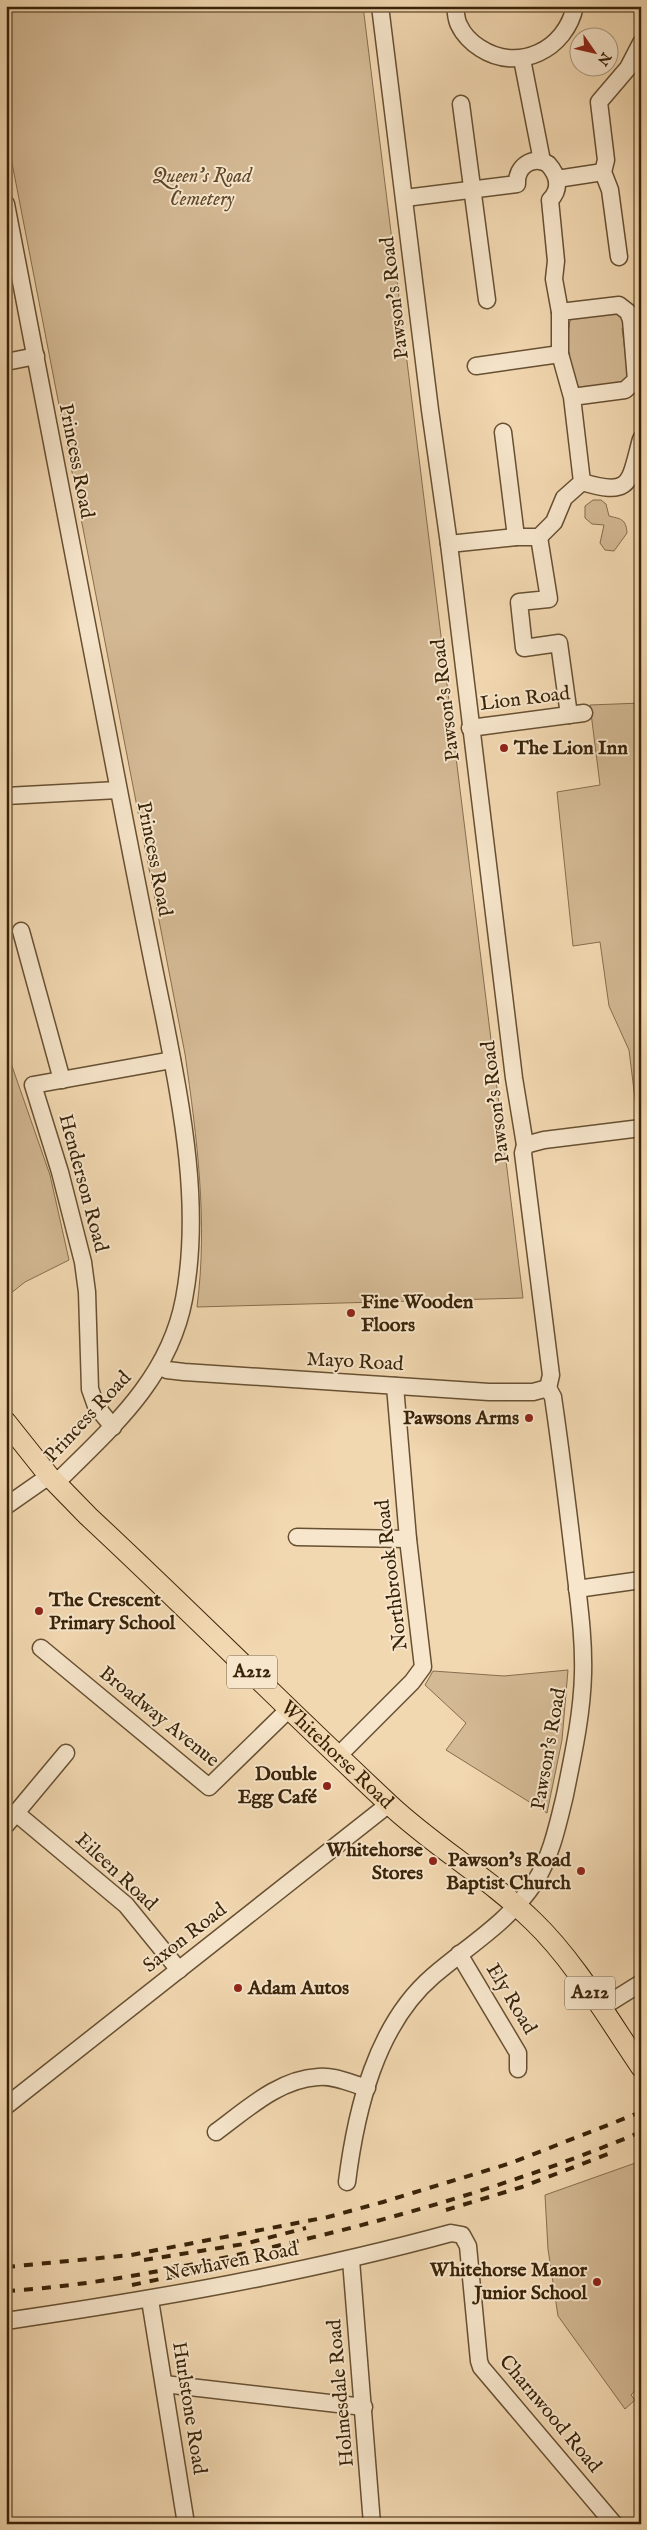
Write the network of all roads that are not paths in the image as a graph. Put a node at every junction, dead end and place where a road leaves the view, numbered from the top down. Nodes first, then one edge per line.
1 (380, 6) edge
2 (455, 6) edge
3 (575, 6) edge
4 (641, 43) edge
5 (522, 58) junction
6 (461, 104) dead end
7 (542, 161) junction
8 (603, 172) junction
9 (557, 179) junction
10 (474, 191) junction
11 (405, 198) junction
12 (6, 204) edge
13 (619, 257) dead end
14 (487, 300) dead end
15 (560, 312) junction
16 (560, 354) junction
17 (36, 356) junction
18 (6, 362) edge
19 (476, 366) dead end
20 (572, 397) junction
21 (503, 432) dead end
22 (641, 439) edge
23 (582, 482) junction
24 (516, 537) junction
25 (539, 537) junction
26 (449, 544) junction
27 (470, 728) junction
28 (118, 790) junction
29 (6, 796) edge
30 (21, 931) dead end
31 (172, 1060) junction
32 (62, 1080) junction
33 (641, 1128) edge
34 (525, 1145) junction
35 (160, 1367) junction
36 (395, 1386) junction
37 (548, 1388) junction
38 (6, 1422) edge
39 (114, 1427) junction
40 (52, 1479) junction
41 (6, 1506) edge
42 (307, 1532) dead end
43 (408, 1538) junction
44 (641, 1580) edge
45 (577, 1589) junction
46 (41, 1648) dead end
47 (290, 1708) junction
48 (66, 1753) dead end
49 (339, 1755) junction
50 (389, 1804) junction
51 (11, 1819) edge
52 (517, 1906) junction
53 (459, 1954) junction
54 (179, 1970) junction
55 (641, 1983) edge
56 (601, 2008) junction
57 (641, 2066) edge
58 (518, 2069) dead end
59 (367, 2088) junction
60 (6, 2106) edge
61 (216, 2132) dead end
62 (348, 2182) dead end
63 (462, 2235) joint
64 (351, 2260) junction
65 (150, 2300) junction
66 (6, 2321) edge
67 (164, 2384) junction
68 (364, 2407) junction
69 (186, 2524) edge
70 (372, 2524) edge
71 (614, 2524) edge

1 - 11 street, Pawson's Road
2 - 5 street
3 - 5 street
4 - 8 street
5 - 7 street
6 - 10 street
7 - 9 street
7 - 10 street
8 - 9 street
8 - 13 street
9 - 15 street
10 - 11 street
10 - 14 street
11 - 26 street, Pawson's Road
12 - 17 street, Princess Road
15 - 16 street
15 - 20 street
16 - 19 street
16 - 20 street
17 - 18 street
17 - 28 street, Princess Road
20 - 23 street
21 - 24 street
22 - 23 street
23 - 25 street
24 - 25 street
24 - 26 street
25 - 27 street, Lion Road
26 - 27 street, Pawson's Road
27 - 34 street, Pawson's Road
28 - 29 street
28 - 31 street, Princess Road
30 - 32 street
31 - 32 street, Henderson Road
31 - 35 street, Princess Road
32 - 39 street, Henderson Road
33 - 34 street
34 - 37 street, Pawson's Road
35 - 36 street, Mayo Road
35 - 39 street, Princess Road
36 - 37 street, Mayo Road
36 - 43 street, Northbrook Road
37 - 45 street, Pawson's Road
38 - 40 main road, Whitehorse Road / A212
39 - 40 street, Princess Road
40 - 41 street, Princess Road
40 - 47 main road, Whitehorse Road / A212
42 - 43 street
43 - 49 street, Northbrook Road
44 - 45 street
45 - 52 street, Pawson's Road
46 - 47 street, Broadway Avenue
47 - 49 main road, Whitehorse Road / A212
48 - 51 street
49 - 50 main road, Whitehorse Road / A212
50 - 52 main road, Whitehorse Road / A212
50 - 54 street, Saxon Road
51 - 54 street, Eileen Road
52 - 53 street
52 - 56 main road, Whitehorse Road / A212
53 - 58 street, Ely Road
53 - 59 street
54 - 60 street, Saxon Road
55 - 56 street
56 - 57 main road, Whitehorse Road / A212
59 - 61 street
59 - 62 street
63 - 64 street, Newhaven Road
63 - 71 street, Charnwood Road
64 - 65 street, Newhaven Road
64 - 68 street, Holmesdale Road
65 - 66 street, Newhaven Road
65 - 67 street, Hurlstone Road
67 - 68 street
67 - 69 street, Hurlstone Road
68 - 70 street, Holmesdale Road

